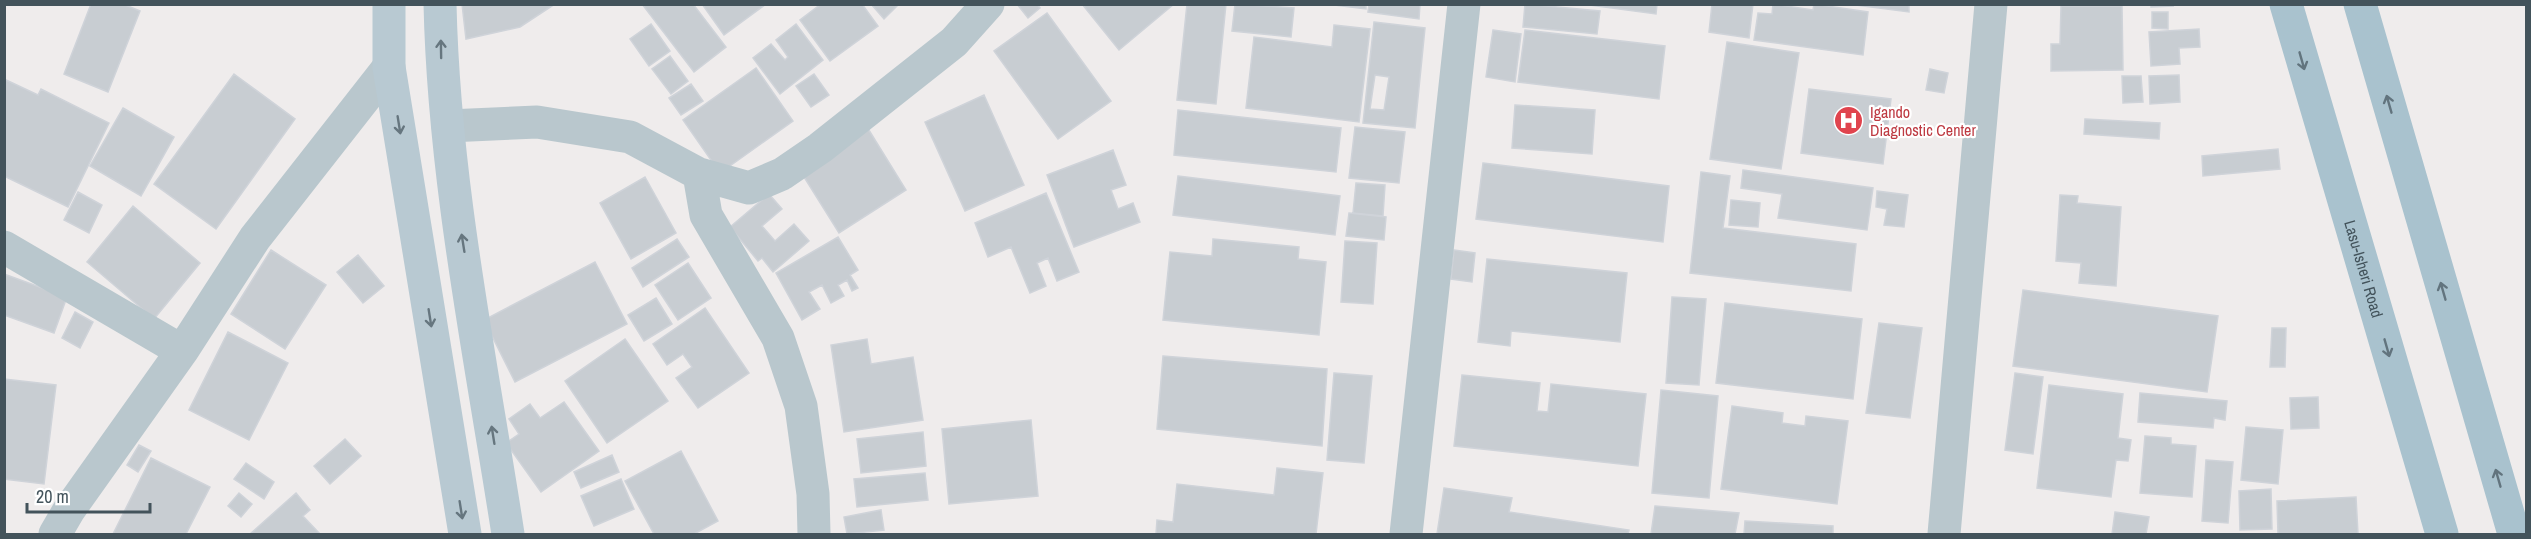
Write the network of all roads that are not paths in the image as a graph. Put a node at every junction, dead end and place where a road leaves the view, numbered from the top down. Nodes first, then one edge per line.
1 (389, 4) edge
2 (440, 4) edge
3 (988, 4) edge
4 (1464, 4) edge
5 (1991, 4) edge
6 (2286, 4) edge
7 (2360, 4) edge
8 (389, 67) junction
9 (448, 126) junction
10 (699, 174) junction
11 (4, 247) edge
12 (182, 351) junction
13 (55, 534) edge
14 (465, 534) edge
15 (508, 534) edge
16 (814, 534) edge
17 (1406, 534) edge
18 (1944, 534) edge
19 (2442, 534) edge
20 (2514, 534) edge

1 - 8 main road
9 -> 2 main road
3 - 10 street
4 - 17 street
5 - 18 street
6 -> 19 main road, Lasu-Isheri Road
20 -> 7 main road
8 - 12 street
8 -> 14 main road
9 - 10 street
15 -> 9 main road
10 - 16 street
11 - 12 street
12 - 13 street

